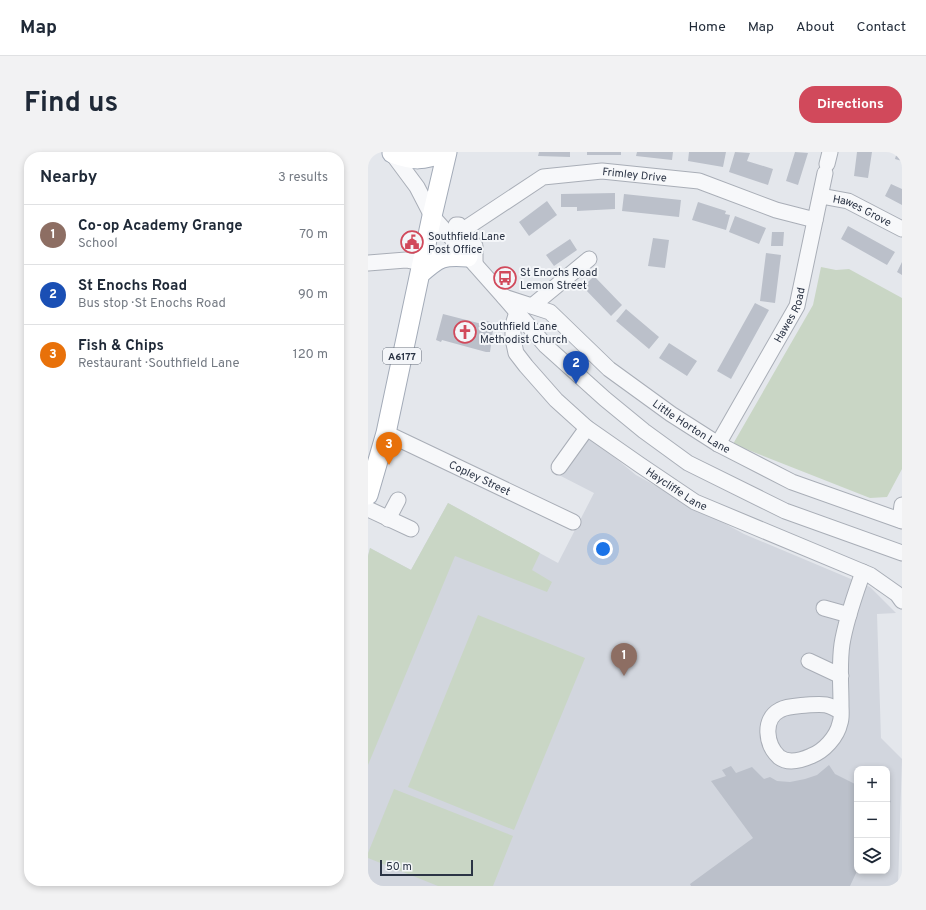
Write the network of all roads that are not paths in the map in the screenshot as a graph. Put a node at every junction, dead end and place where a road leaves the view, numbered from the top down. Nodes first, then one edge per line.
1 (392, 152) edge
2 (446, 152) edge
3 (827, 163) edge
4 (821, 196) junction
5 (435, 220) junction
6 (815, 220) junction
7 (902, 229) edge
8 (463, 230) junction
9 (589, 259) dead end
10 (472, 260) junction
11 (368, 263) edge
12 (421, 268) junction
13 (504, 297) junction
14 (532, 306) junction
15 (517, 312) junction
16 (587, 428) junction
17 (386, 433) junction
18 (718, 444) junction
19 (559, 467) dead end
20 (368, 495) edge
21 (398, 500) dead end
22 (902, 505) edge
23 (368, 509) edge
24 (388, 519) junction
25 (901, 521) edge
26 (573, 522) dead end
27 (411, 529) dead end
28 (896, 551) edge
29 (863, 572) junction
30 (902, 601) edge
31 (824, 608) dead end
32 (849, 615) junction
33 (809, 661) dead end
34 (841, 676) junction
35 (841, 712) junction

1 - 2 main road
1 - 5 street
2 - 5 main road, A6177
3 - 4 street, Hawes Road
4 - 6 street, Hawes Road
4 - 7 street, Hawes Grove
5 - 8 street
5 - 10 street
5 - 12 main road, A6177
6 - 8 street, Frimley Drive
6 - 18 street, Hawes Road
8 - 10 street
9 - 14 street
10 - 12 main road
10 - 13 street
11 - 12 street
12 - 17 main road, A6177
13 - 14 street, Little Horton Lane
13 - 15 street
14 - 18 street, Little Horton Lane
15 - 16 street, Haycliffe Lane
15 - 28 street
16 - 19 street
16 - 29 street, Haycliffe Lane
17 - 20 main road, A6177
17 - 26 street, Copley Street
18 - 25 street, Little Horton Lane
21 - 24 street
22 - 25 street
23 - 24 street
24 - 27 street
29 - 30 street, Haycliffe Lane
29 - 32 street
31 - 32 street
32 - 34 street
33 - 34 street
34 - 35 street
35 - 35 street

